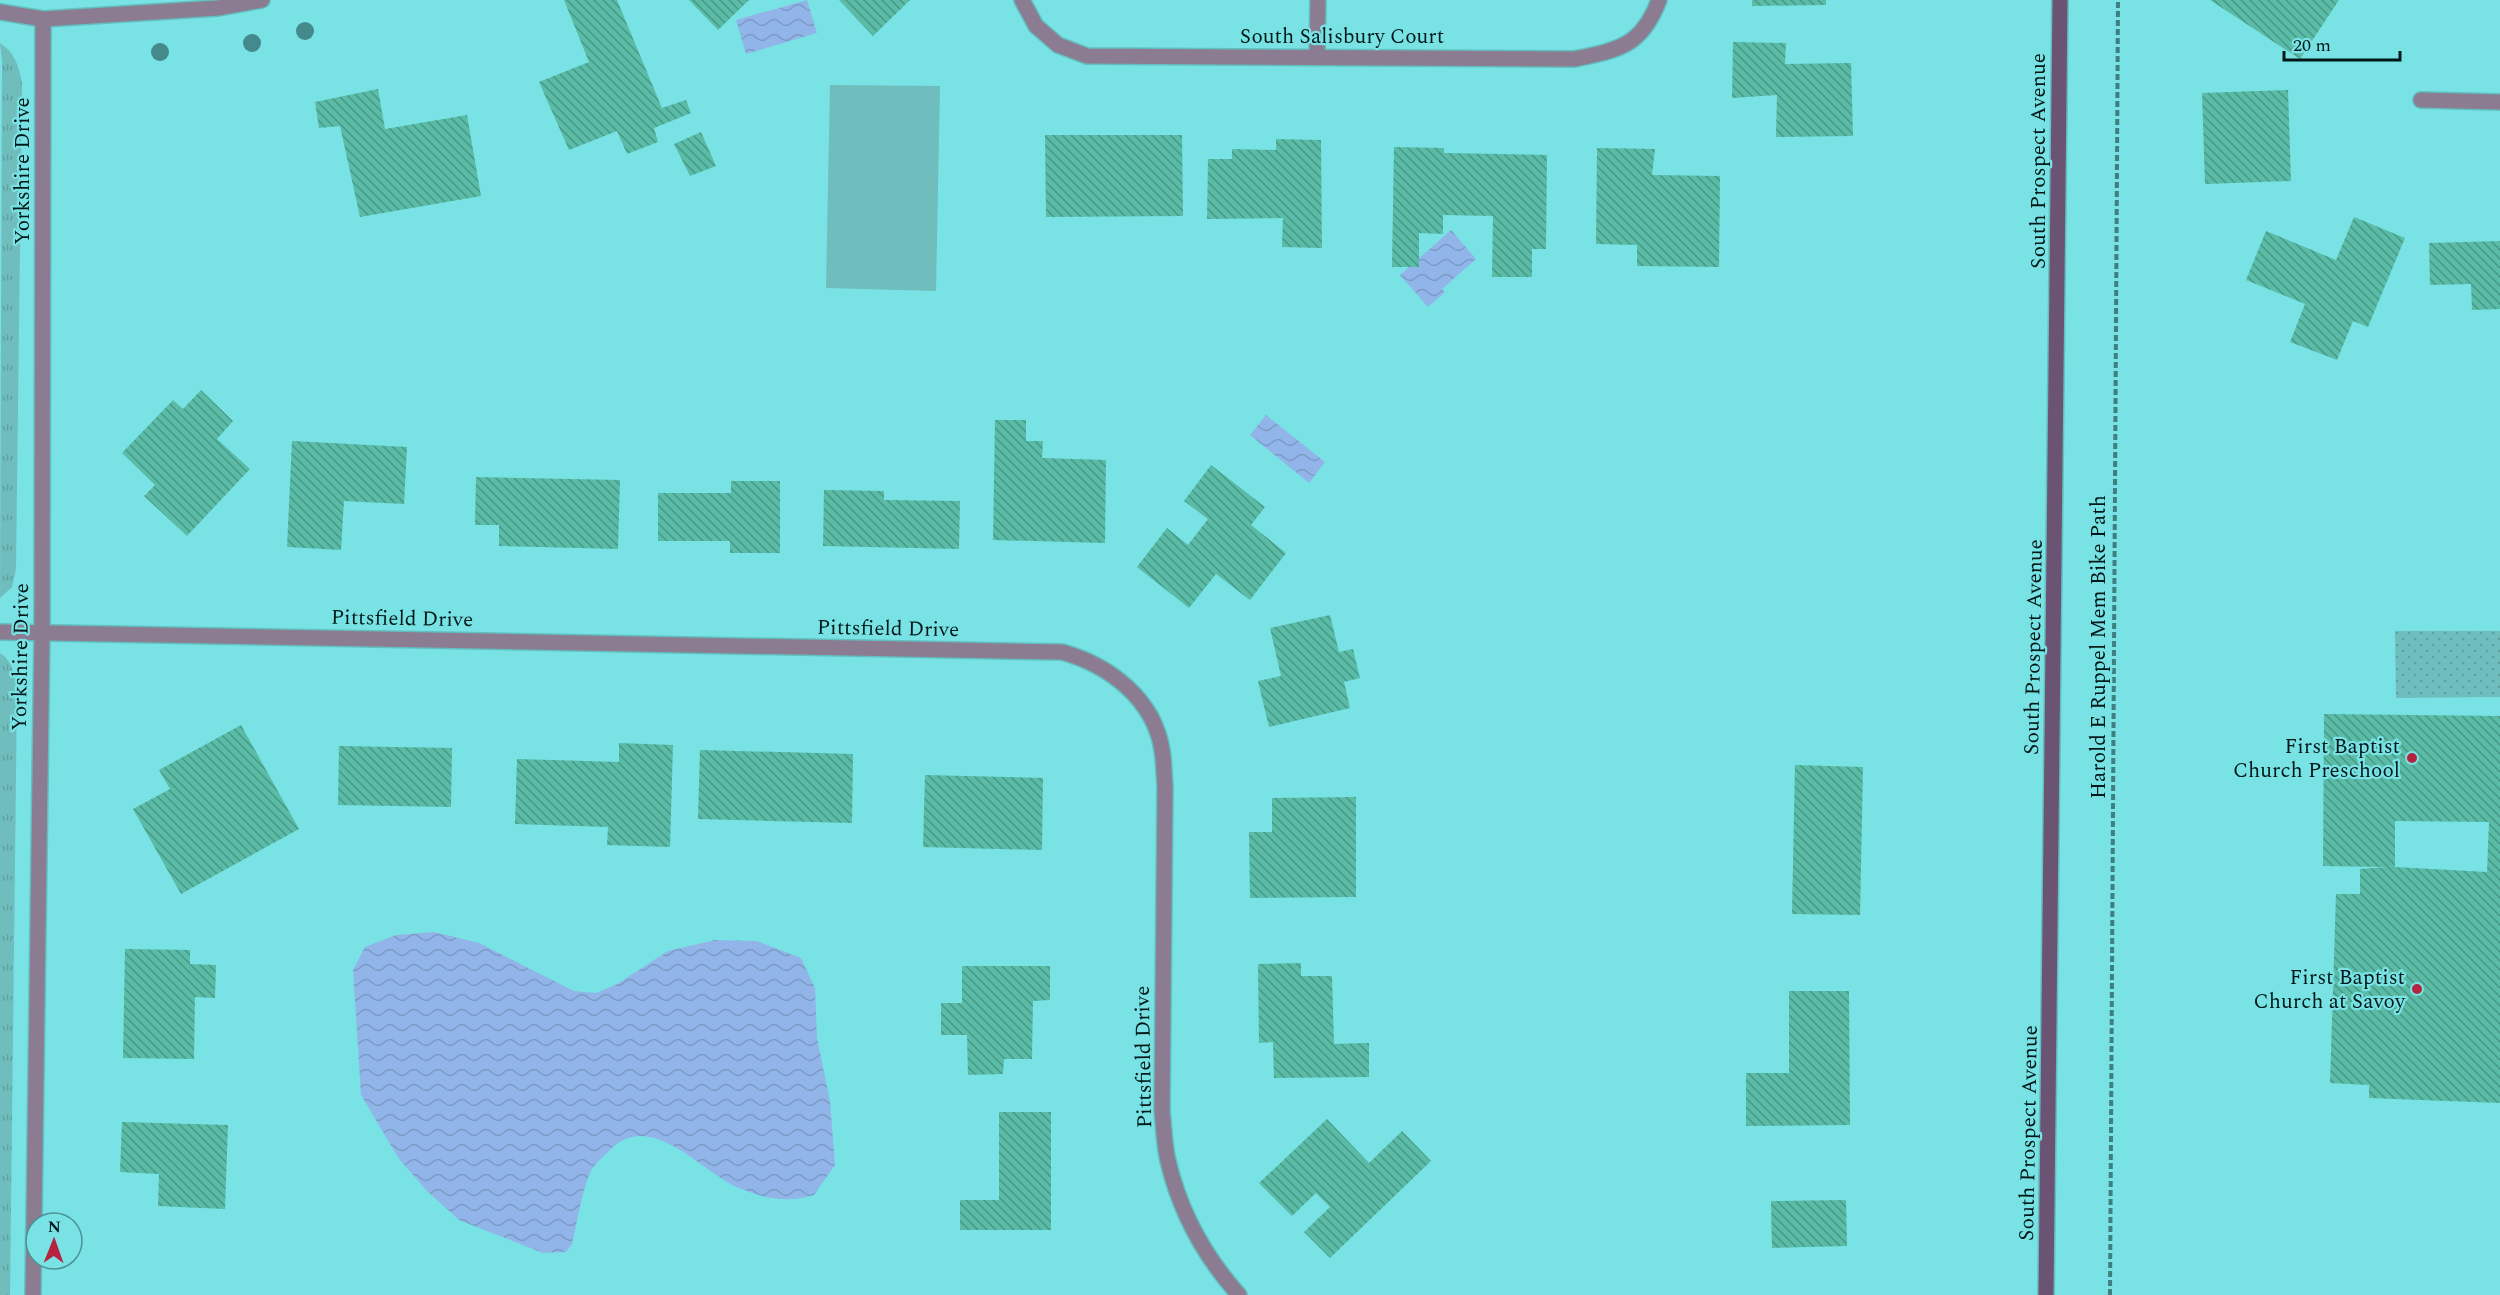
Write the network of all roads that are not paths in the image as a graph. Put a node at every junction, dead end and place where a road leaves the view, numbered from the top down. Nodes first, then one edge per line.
1 (262, 0) edge
2 (1022, 0) edge
3 (1318, 0) edge
4 (1659, 0) edge
5 (2060, 0) edge
6 (0, 12) edge
7 (43, 19) junction
8 (1317, 57) junction
9 (2421, 100) dead end
10 (2500, 102) edge
11 (0, 632) edge
12 (42, 632) junction
13 (33, 1295) edge
14 (1239, 1295) edge
15 (2046, 1295) edge

1 - 7 street
2 - 8 street, South Salisbury Court
3 - 8 street
4 - 8 street, South Salisbury Court
5 - 15 main road, South Prospect Avenue
6 - 7 street
7 - 12 street, Yorkshire Drive
9 - 10 street
11 - 12 street, Pittsfield Drive
12 - 13 street, Yorkshire Drive
12 - 14 street, Pittsfield Drive

